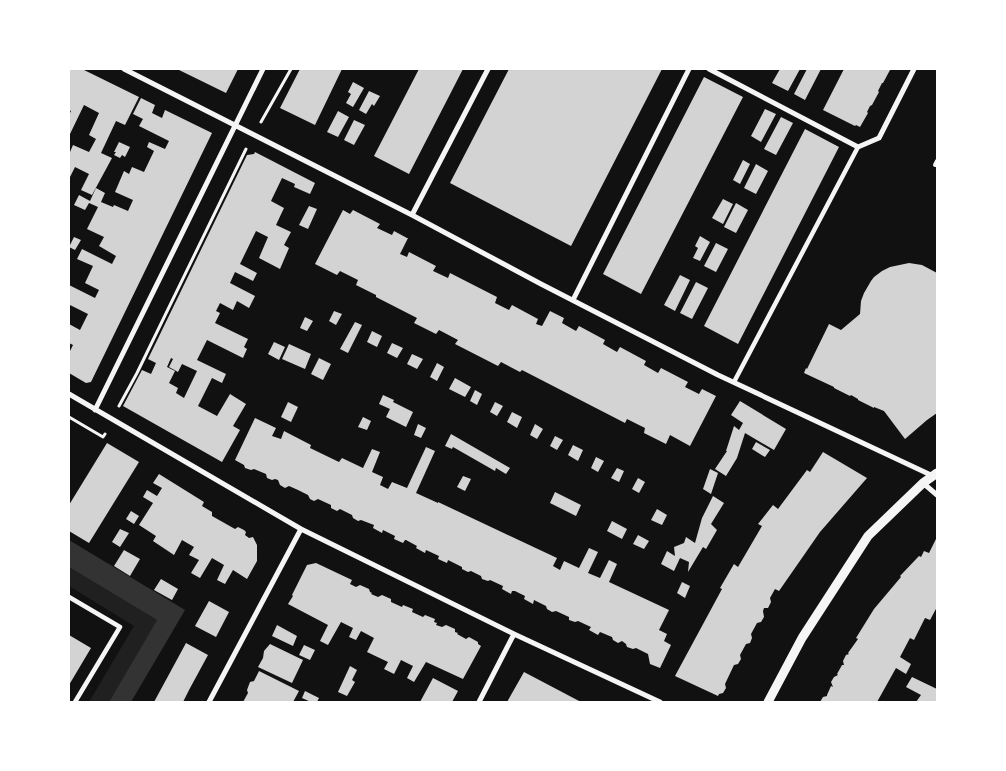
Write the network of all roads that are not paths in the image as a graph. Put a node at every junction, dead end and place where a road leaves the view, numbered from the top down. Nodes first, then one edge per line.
1 (124, 69) edge
2 (263, 69) edge
3 (488, 69) edge
4 (689, 69) edge
5 (709, 69) edge
6 (914, 69) edge
7 (235, 125) junction
8 (858, 147) junction
9 (412, 215) junction
10 (573, 300) junction
11 (734, 382) junction
12 (69, 394) edge
13 (95, 410) junction
14 (935, 474) edge
15 (923, 483) junction
16 (937, 496) edge
17 (301, 529) junction
18 (69, 596) edge
19 (514, 634) junction
20 (75, 702) edge
21 (209, 702) edge
22 (478, 702) edge
23 (660, 702) edge
24 (768, 702) edge

1 - 7 street
2 - 7 street
3 - 9 street
4 - 10 street
5 - 8 street
6 - 8 street
7 - 9 street
7 - 13 street
8 - 11 street
9 - 10 street
10 - 11 street
11 - 14 street
12 - 13 street
13 - 17 street
14 - 15 street
15 - 16 street
15 - 24 street
17 - 19 street
17 - 21 street
18 - 20 street
19 - 22 street
19 - 23 street

